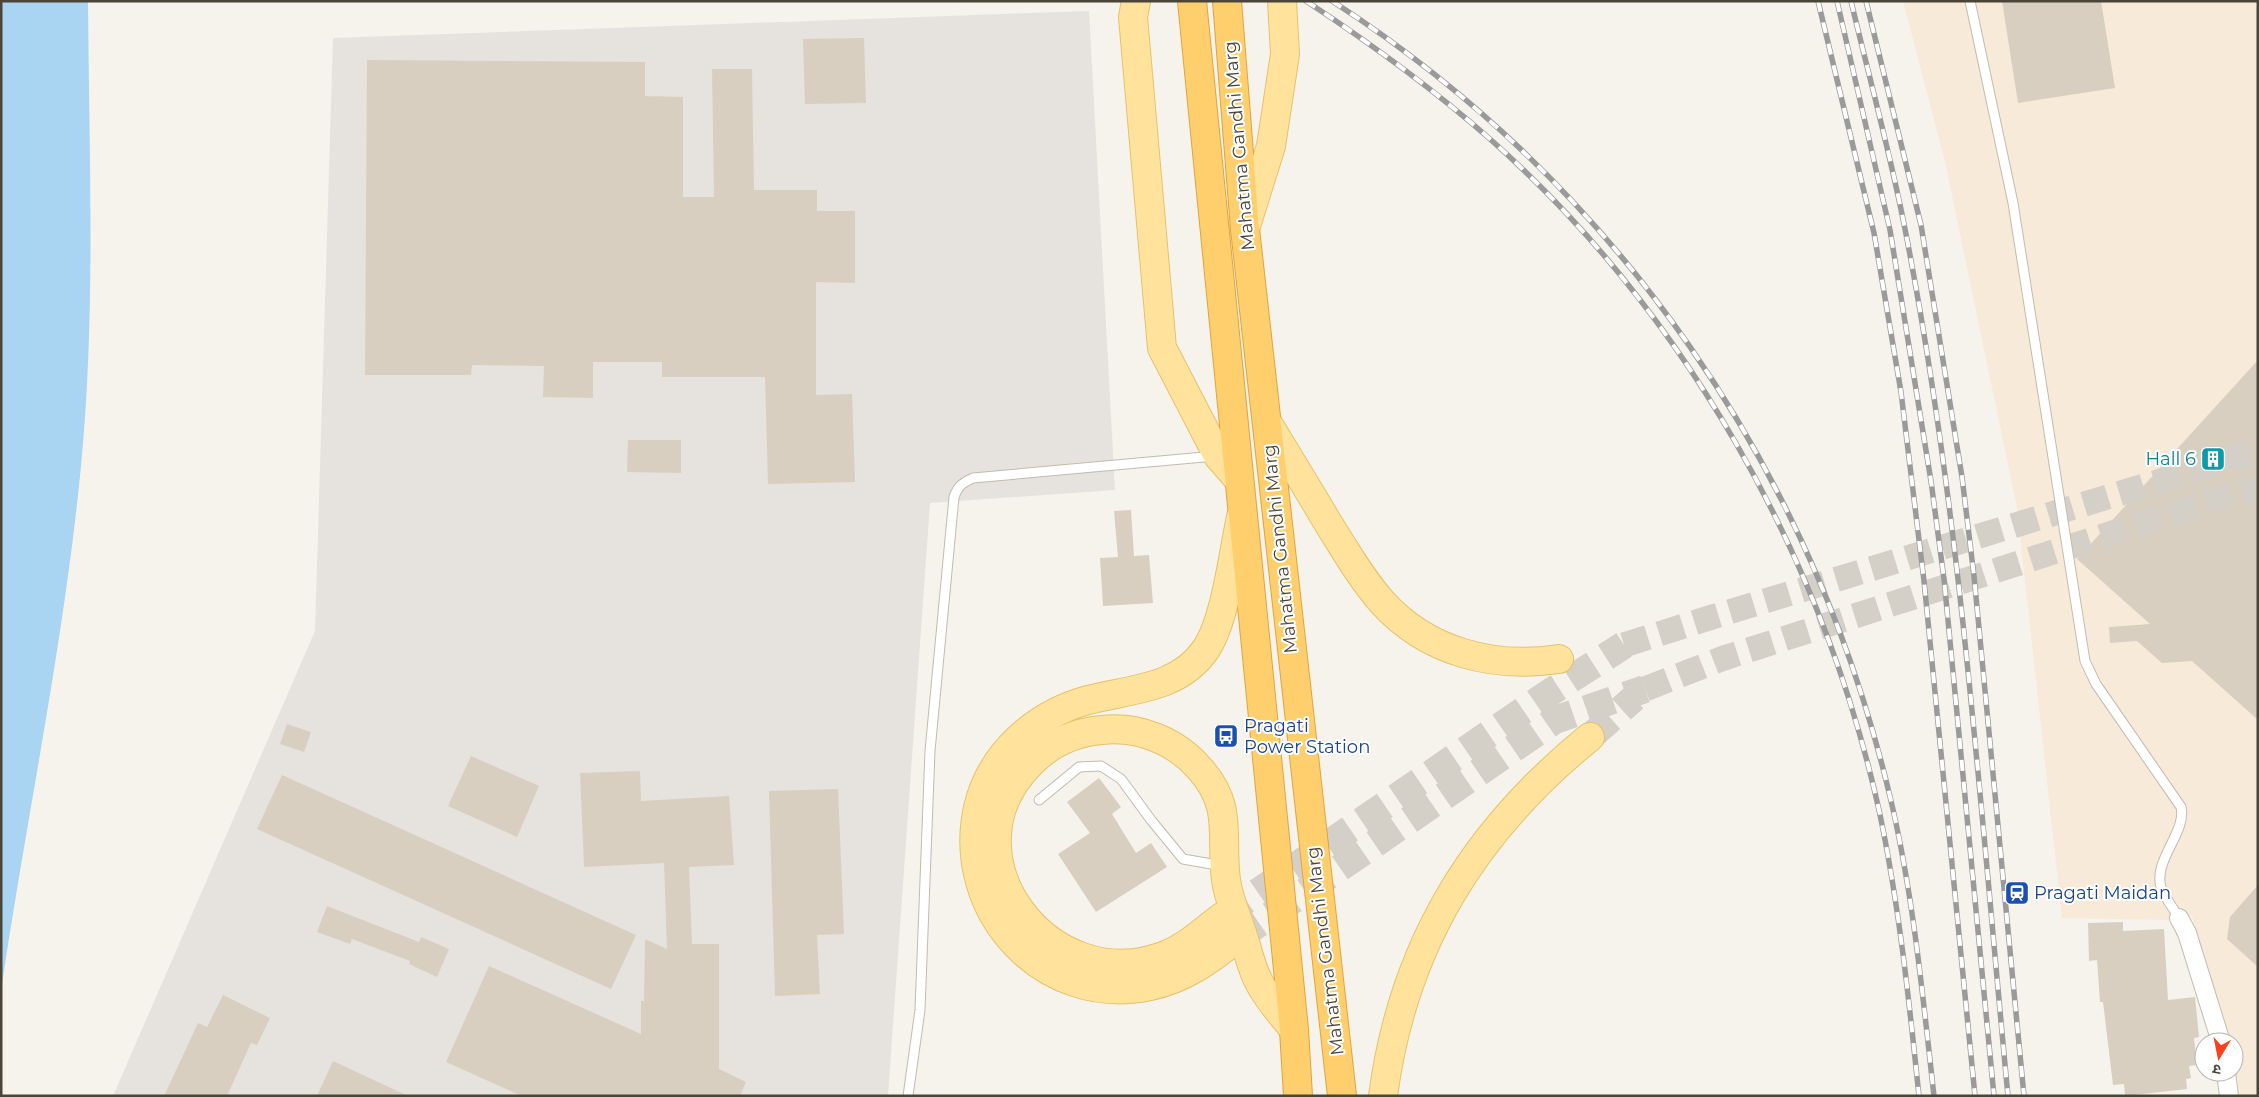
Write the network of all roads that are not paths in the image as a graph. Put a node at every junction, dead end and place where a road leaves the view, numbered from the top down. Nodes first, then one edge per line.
1 (1136, 1) edge
2 (1192, 1) edge
3 (1227, 1) edge
4 (1282, 1) edge
5 (1970, 1) edge
6 (1245, 229) junction
7 (1267, 422) junction
8 (1218, 456) junction
9 (1239, 480) junction
10 (1242, 511) junction
11 (1558, 659) dead end
12 (1590, 737) tunnel mouth
13 (1039, 800) dead end
14 (1225, 867) junction
15 (2179, 918) joint
16 (1294, 1030) junction
17 (2217, 1032) edge
18 (2227, 1082) edge
19 (908, 1096) edge
20 (1298, 1096) edge
21 (1342, 1096) edge
22 (1383, 1096) edge
23 (2229, 1096) edge

1 - 8 main road
2 - 9 highway, Mahatma Gandhi Marg
3 - 6 highway, Mahatma Gandhi Marg
4 - 6 main road
5 - 15 lane
6 - 7 highway, Mahatma Gandhi Marg
7 - 11 main road
7 - 21 highway, Mahatma Gandhi Marg
8 - 9 main road
8 - 19 lane
9 - 10 highway, Mahatma Gandhi Marg
10 - 14 main road
10 - 16 highway, Mahatma Gandhi Marg
12 - 22 main road
13 - 14 lane
14 - 16 main road
15 - 17 street
16 - 20 highway, Mahatma Gandhi Marg
18 - 23 street

